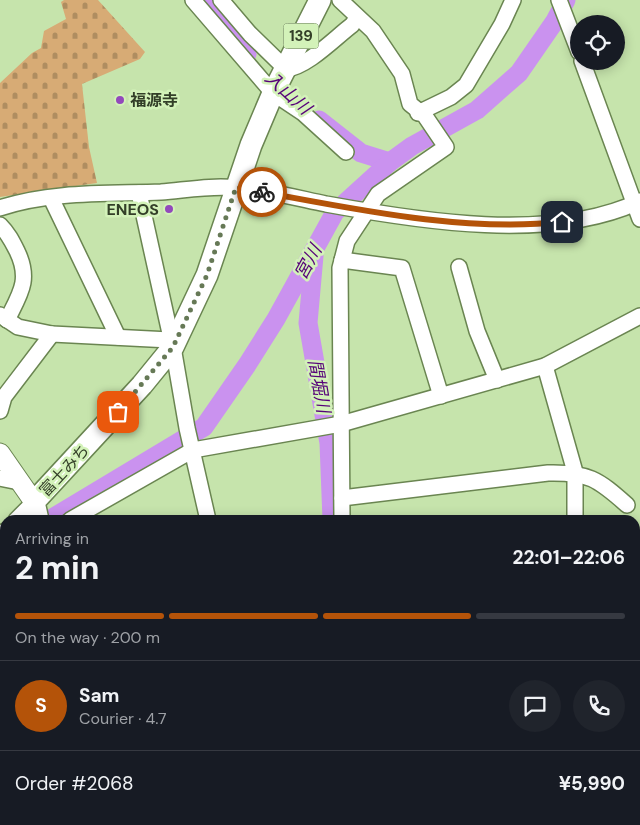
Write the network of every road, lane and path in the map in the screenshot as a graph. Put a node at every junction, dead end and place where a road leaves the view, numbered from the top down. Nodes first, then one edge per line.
1 (193, 0) edge
2 (221, 0) edge
3 (320, 0) edge
4 (340, 0) edge
5 (513, 0) edge
6 (559, 0) edge
7 (357, 18) junction
8 (570, 29) edge
9 (586, 70) edge
10 (278, 80) junction
11 (422, 114) junction
12 (346, 152) dead end
13 (236, 187) junction
14 (138, 193) junction
15 (51, 198) junction
16 (638, 203) edge
17 (0, 208) edge
18 (366, 211) junction
19 (640, 220) edge
20 (0, 226) edge
21 (342, 260) junction
22 (459, 267) dead end
23 (640, 316) edge
24 (4, 318) edge
25 (52, 334) junction
26 (118, 338) junction
27 (172, 343) junction
28 (545, 366) junction
29 (497, 380) junction
30 (441, 396) junction
31 (0, 411) edge
32 (332, 426) junction
33 (192, 448) junction
34 (0, 453) edge
35 (575, 472) junction
36 (0, 478) edge
37 (19, 482) junction
38 (342, 498) junction
39 (627, 504) dead end
40 (36, 511) edge
41 (78, 515) edge
42 (207, 515) edge
43 (342, 515) edge
44 (575, 515) edge

1 - 10 street
2 - 10 street
3 - 10 highway, 富士みち / 139
4 - 7 street
5 - 11 street
6 - 8 street
7 - 10 street
7 - 11 street
9 - 16 street
10 - 12 street
10 - 13 highway, 富士みち / 139
11 - 18 street
13 - 14 street
13 - 18 street
13 - 27 highway, 富士みち / 139
14 - 15 street
14 - 27 street
15 - 17 street
15 - 26 street
16 - 18 street
16 - 19 street
18 - 21 street
20 - 24 street
21 - 30 street
21 - 32 street
22 - 29 street
23 - 28 street
24 - 25 street
25 - 26 street
25 - 31 street
26 - 27 street
27 - 33 street
27 - 40 highway, 富士みち / 139
28 - 29 street
28 - 35 street
29 - 30 street
30 - 32 street
32 - 33 street
32 - 38 street
33 - 41 street
33 - 42 street
34 - 37 main road
35 - 38 street
35 - 39 street
35 - 44 street
36 - 37 street
37 - 40 main road
38 - 43 street

